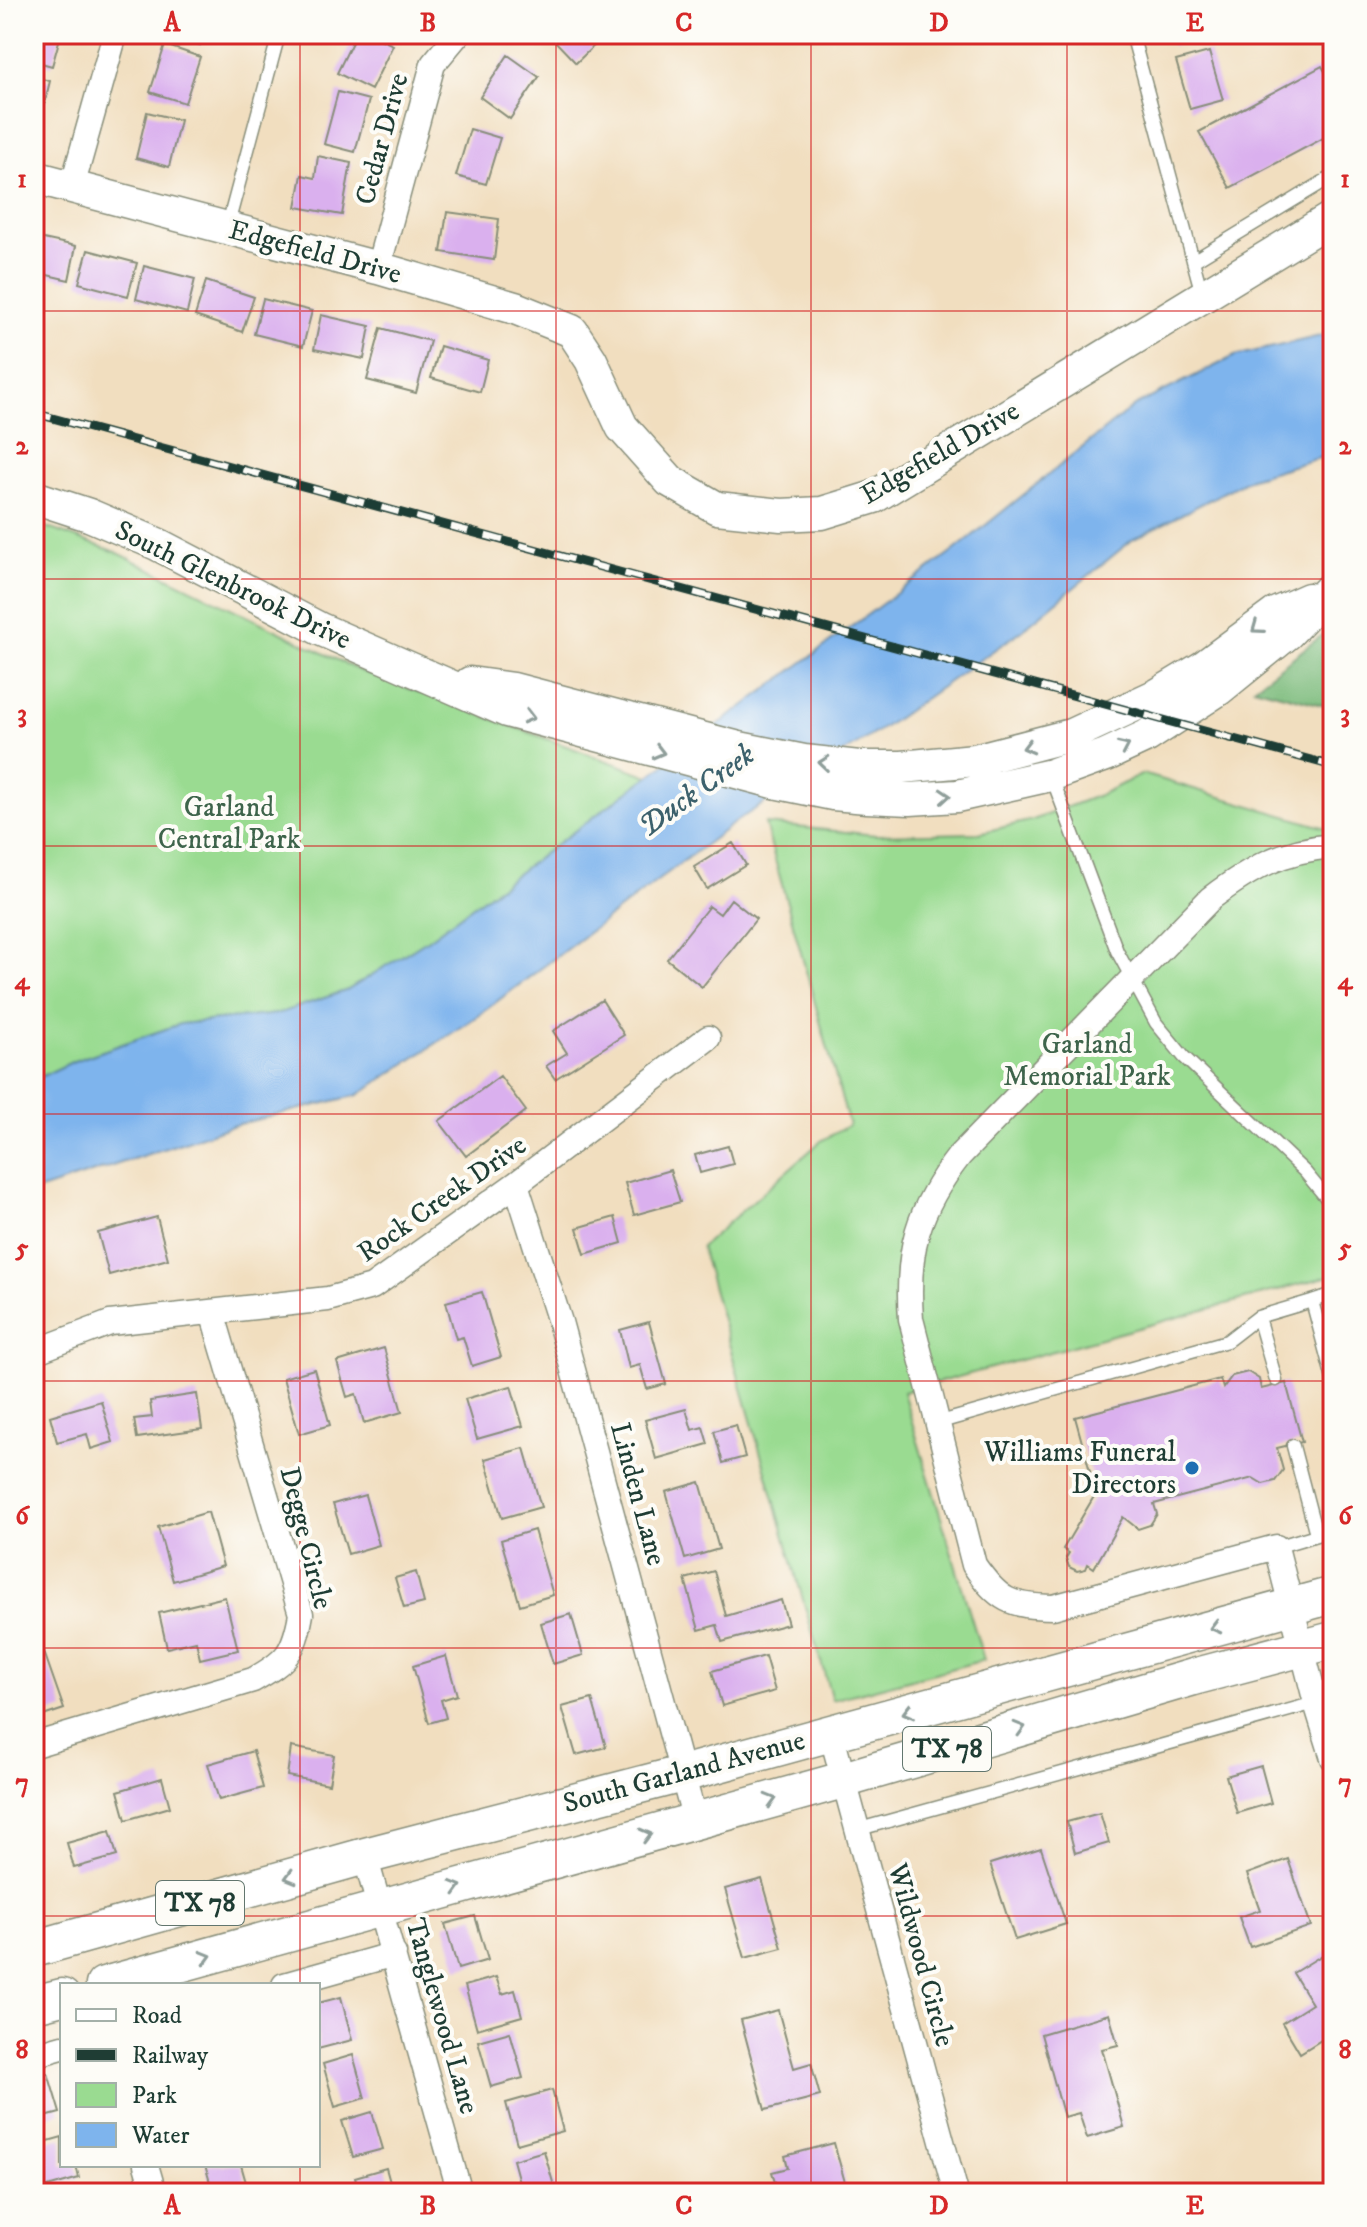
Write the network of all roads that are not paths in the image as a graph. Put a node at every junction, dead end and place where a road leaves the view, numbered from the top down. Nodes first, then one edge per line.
1 (115, 34) edge
2 (279, 34) edge
3 (458, 34) edge
4 (1132, 34) edge
5 (1333, 176) edge
6 (34, 177) edge
7 (72, 187) junction
8 (1333, 217) edge
9 (227, 228) junction
10 (1193, 261) junction
11 (378, 268) junction
12 (1202, 297) junction
13 (34, 497) edge
14 (1329, 589) edge
15 (591, 722) junction
16 (1051, 775) junction
17 (1333, 846) edge
18 (1131, 979) junction
19 (708, 1038) dead end
20 (516, 1184) junction
21 (1333, 1206) edge
22 (1333, 1294) edge
23 (1312, 1301) junction
24 (212, 1312) junction
25 (1258, 1317) junction
26 (34, 1352) edge
27 (1333, 1379) edge
28 (1276, 1380) dead end
29 (937, 1423) junction
30 (1293, 1446) dead end
31 (1333, 1530) edge
32 (1316, 1534) junction
33 (1276, 1547) junction
34 (1333, 1595) edge
35 (1290, 1607) junction
36 (1317, 1644) edge
37 (1324, 1700) edge
38 (831, 1733) junction
39 (34, 1745) edge
40 (1333, 1758) edge
41 (682, 1774) junction
42 (843, 1780) junction
43 (695, 1821) junction
44 (856, 1830) junction
45 (365, 1856) junction
46 (380, 1908) junction
47 (34, 1949) edge
48 (394, 1954) junction
49 (111, 1983) edge
50 (291, 1983) edge
51 (60, 1998) edge
52 (34, 2004) edge
53 (60, 2048) edge
54 (34, 2055) edge
55 (147, 2167) edge
56 (154, 2193) edge
57 (460, 2193) edge
58 (956, 2193) edge

1 - 7 street
2 - 9 lane
3 - 11 street, Cedar Drive
4 - 10 lane
5 - 10 lane
6 - 7 street, Edgefield Drive
7 - 9 street, Edgefield Drive
8 - 12 street, Edgefield Drive
9 - 11 street, Edgefield Drive
10 - 12 lane
11 - 12 street, Edgefield Drive
13 - 15 street, South Glenbrook Drive
14 -> 15 street, South Glenbrook Drive
16 -> 14 street, South Glenbrook Drive
15 -> 16 street, South Glenbrook Drive
16 - 18 lane
17 - 18 street
18 - 21 lane
18 - 29 street
19 - 20 street, Rock Creek Drive
20 - 24 street, Rock Creek Drive
20 - 41 street, Linden Lane
22 - 23 lane
23 - 25 lane
23 - 27 lane
24 - 26 street, Rock Creek Drive
24 - 39 street, Degge Circle
25 - 28 lane
25 - 29 lane
29 - 33 street
30 - 32 lane
31 - 32 lane
32 - 33 lane
33 - 35 street
34 - 35 main road, South Garland Avenue / TX 78
35 - 36 street
35 -> 38 main road, South Garland Avenue / TX 78
36 - 37 street
42 -> 36 main road, South Garland Avenue / TX 78
37 - 40 street
37 - 44 lane
38 - 41 main road, South Garland Avenue / TX 78
38 - 42 street, Wildwood Circle
41 - 43 street, Linden Lane
41 - 45 main road, South Garland Avenue / TX 78
43 -> 42 main road, South Garland Avenue / TX 78
42 - 44 street, Wildwood Circle
46 -> 43 main road, South Garland Avenue / TX 78
44 - 58 street, Wildwood Circle
45 - 46 street, Tanglewood Lane
45 -> 47 main road, South Garland Avenue / TX 78
46 - 48 street, Tanglewood Lane
49 -> 46 main road, South Garland Avenue / TX 78
48 - 50 street
48 - 57 street, Tanglewood Lane
51 - 52 main road
53 - 54 street
55 - 56 street

